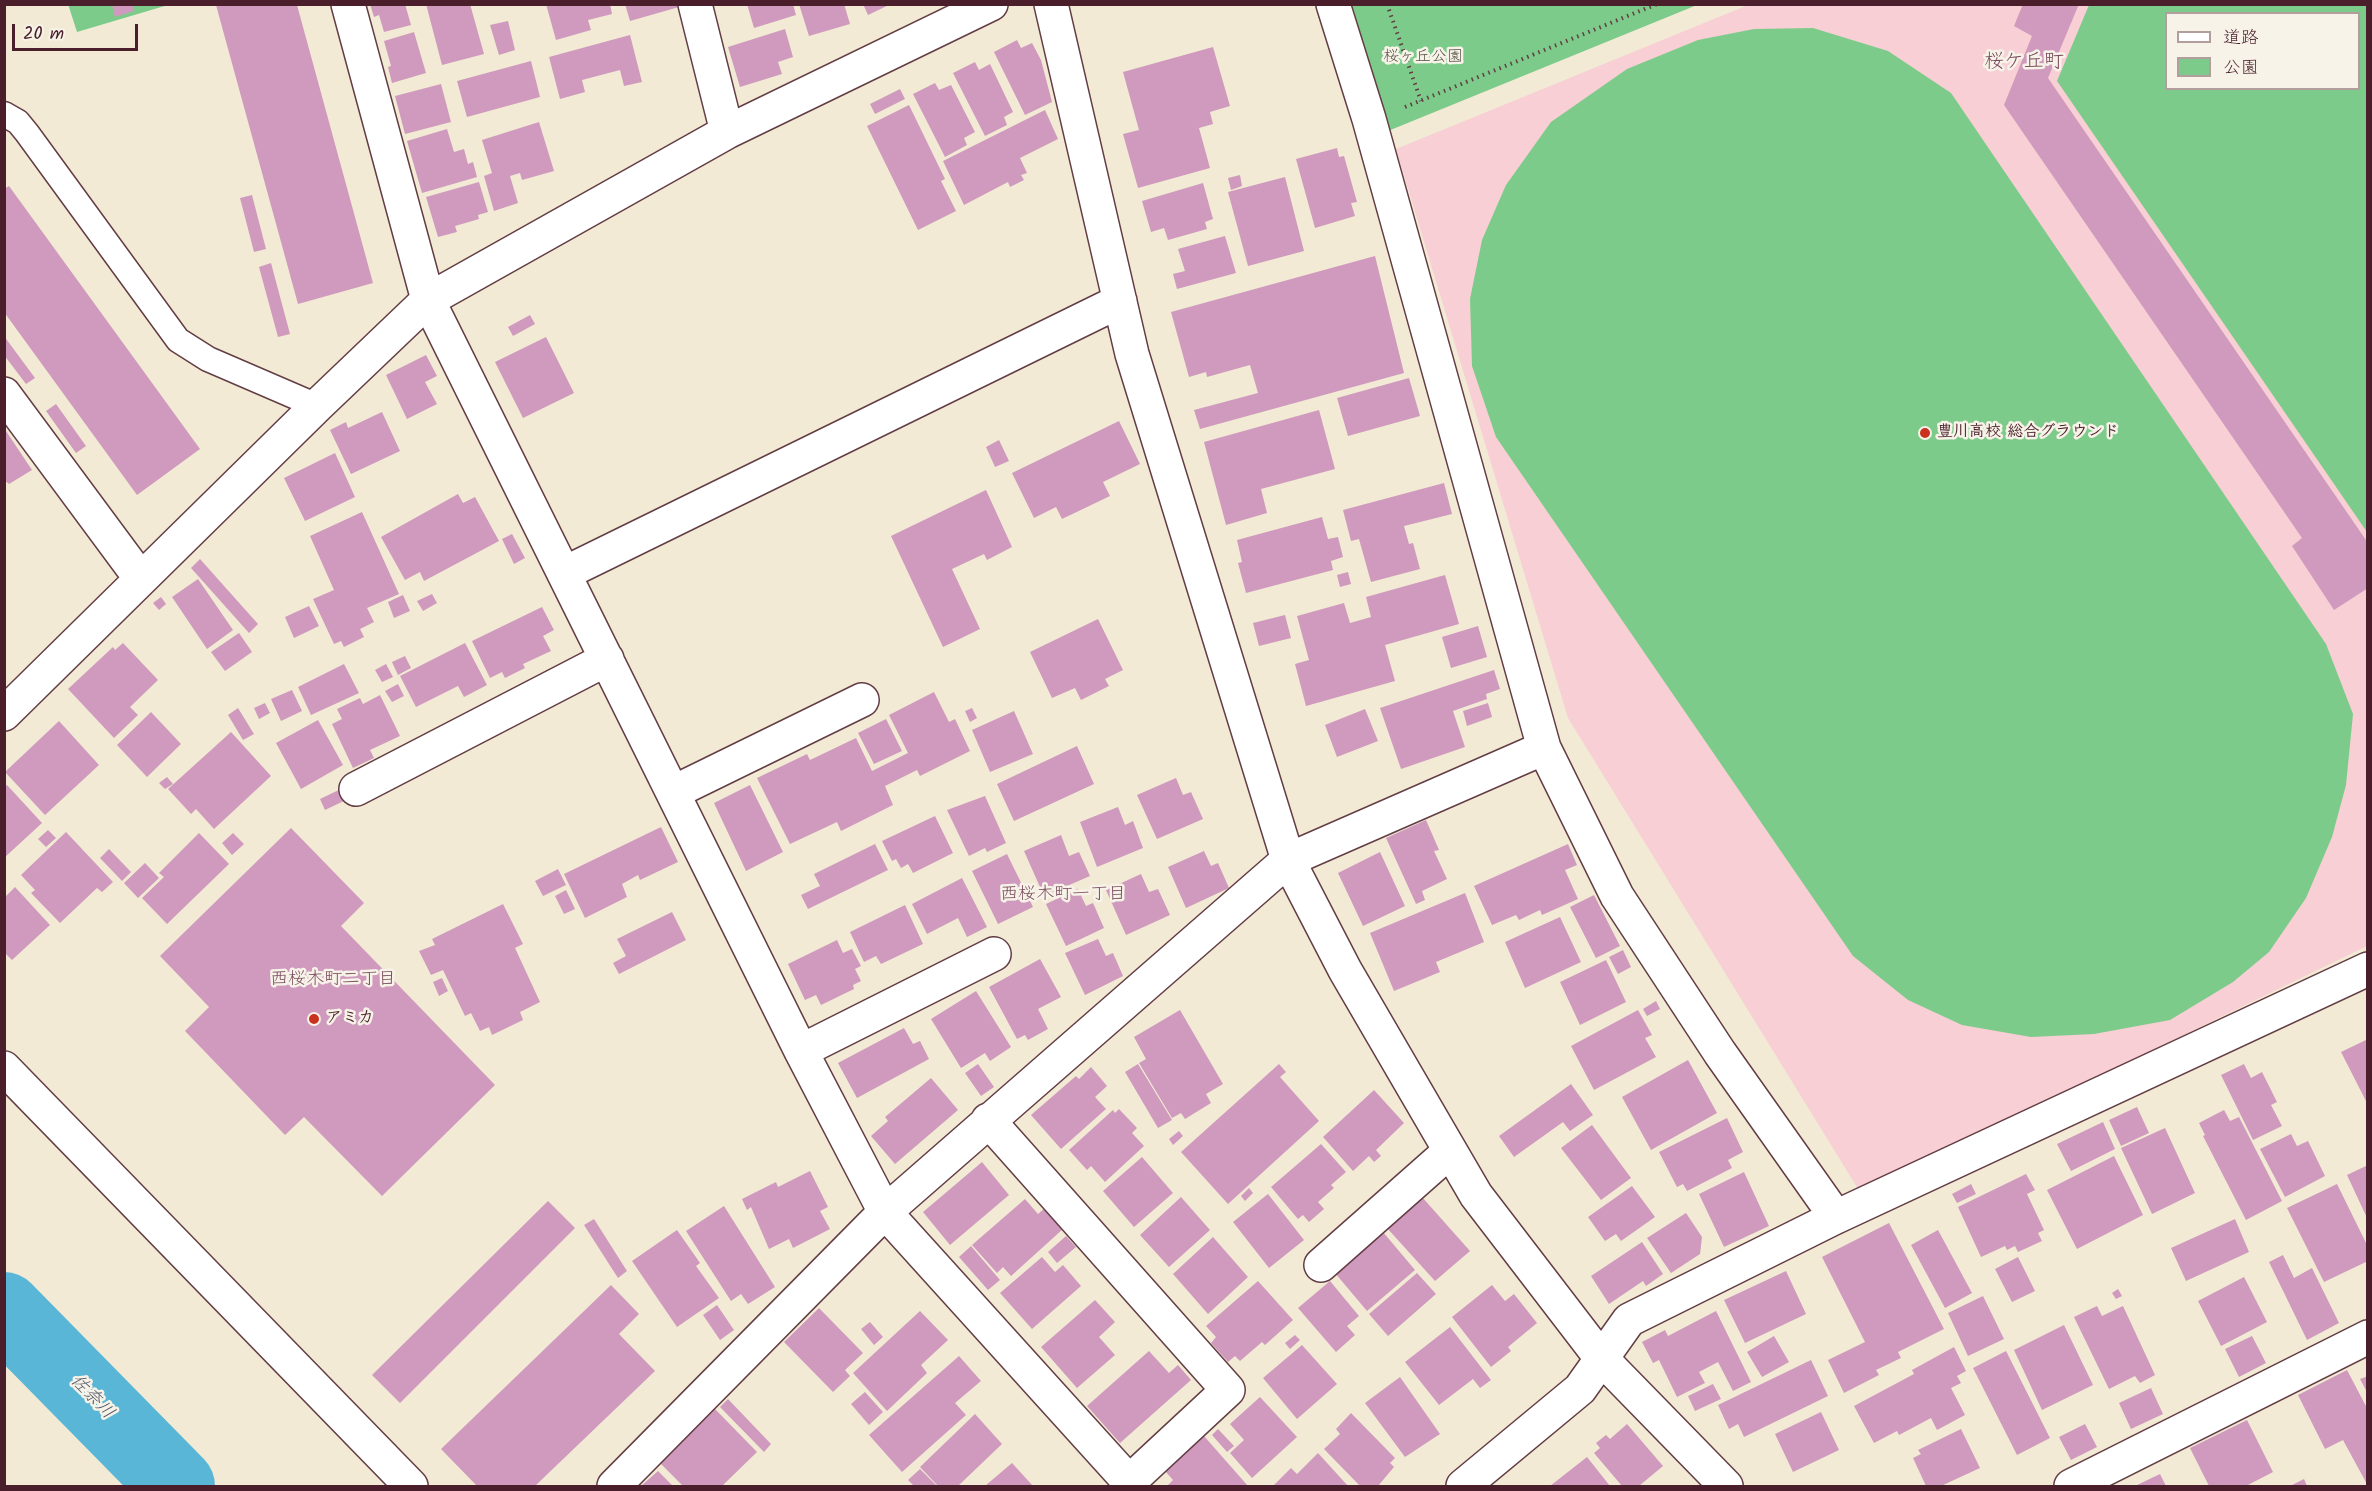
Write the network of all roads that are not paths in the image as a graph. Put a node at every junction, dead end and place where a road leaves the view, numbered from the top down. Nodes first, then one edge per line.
1 (348, 4) edge
2 (695, 4) edge
3 (991, 4) edge
4 (1051, 4) edge
5 (1333, 4) edge
6 (4, 114) edge
7 (727, 132) junction
8 (428, 300) junction
9 (1120, 301) junction
10 (4, 394) edge
11 (317, 406) junction
12 (565, 573) junction
13 (141, 579) junction
14 (607, 659) junction
15 (862, 700) dead end
16 (4, 714) edge
17 (1544, 748) junction
18 (356, 789) dead end
19 (674, 792) junction
20 (1288, 860) junction
21 (994, 954) dead end
22 (2367, 969) edge
23 (801, 1051) junction
24 (4, 1068) edge
25 (988, 1120) junction
26 (1450, 1151) junction
27 (885, 1212) junction
28 (1836, 1217) junction
29 (1321, 1265) dead end
30 (2367, 1337) edge
31 (1600, 1358) junction
32 (1131, 1484) edge
33 (411, 1486) edge
34 (614, 1486) edge
35 (1463, 1486) edge
36 (1726, 1486) edge
37 (2071, 1486) edge

1 - 8 street
2 - 7 street
3 - 7 street
4 - 9 street
5 - 17 street
6 - 11 lane
7 - 8 street
8 - 11 street
8 - 12 street
9 - 12 street
9 - 20 street
10 - 13 street
11 - 13 street
12 - 14 street
13 - 16 street
14 - 18 street
14 - 19 street
15 - 19 street
17 - 20 street
17 - 28 street
19 - 23 street
20 - 25 street
20 - 26 street
21 - 23 street
22 - 28 street
23 - 27 street
24 - 33 street
25 - 27 street
25 - 32 street
26 - 29 street
26 - 31 street
27 - 32 street
27 - 34 street
28 - 31 street
30 - 37 street
31 - 35 street
31 - 36 street

